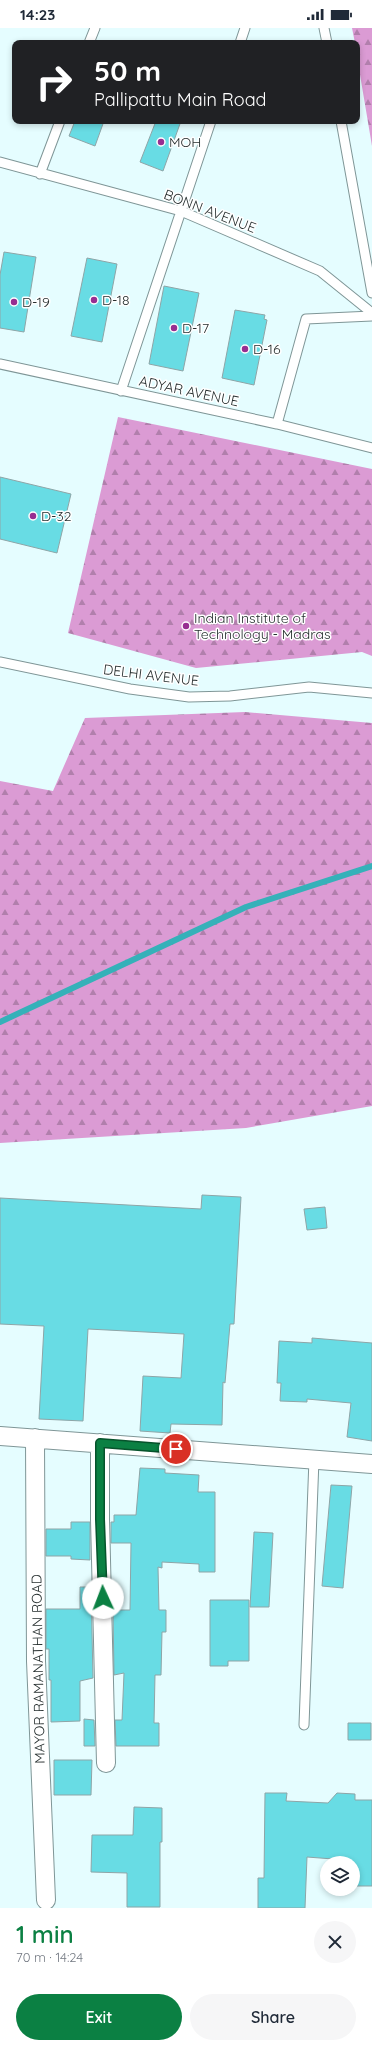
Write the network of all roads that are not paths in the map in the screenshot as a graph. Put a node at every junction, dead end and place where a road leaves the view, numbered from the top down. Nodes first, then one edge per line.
1 (95, 28) edge
2 (245, 28) edge
3 (324, 28) edge
4 (90, 40) edge
5 (241, 40) edge
6 (326, 40) edge
7 (59, 124) edge
8 (210, 124) edge
9 (342, 124) edge
10 (0, 162) edge
11 (40, 174) junction
12 (181, 211) junction
13 (372, 293) edge
14 (372, 313) edge
15 (372, 316) edge
16 (1, 367) edge
17 (121, 391) junction
18 (277, 424) junction
19 (372, 448) edge
20 (0, 662) edge
21 (372, 693) edge
22 (0, 1436) edge
23 (35, 1438) junction
24 (100, 1443) junction
25 (314, 1459) junction
26 (372, 1464) edge
27 (304, 1725) dead end
28 (106, 1763) dead end
29 (46, 1900) dead end

1 - 4 lane
2 - 5 lane
3 - 6 lane
7 - 11 lane
8 - 12 lane
9 - 13 lane
10 - 11 lane, BONN AVENUE
11 - 12 lane, BONN AVENUE
12 - 14 lane, BONN AVENUE
12 - 17 lane
15 - 18 lane
16 - 17 lane, ADYAR AVENUE
17 - 18 lane, ADYAR AVENUE
18 - 19 lane, ADYAR AVENUE
20 - 21 lane, DELHI AVENUE
22 - 23 street
23 - 24 street
23 - 29 street, MAYOR RAMANATHAN ROAD
24 - 25 street
24 - 28 street
25 - 26 street
25 - 27 lane

